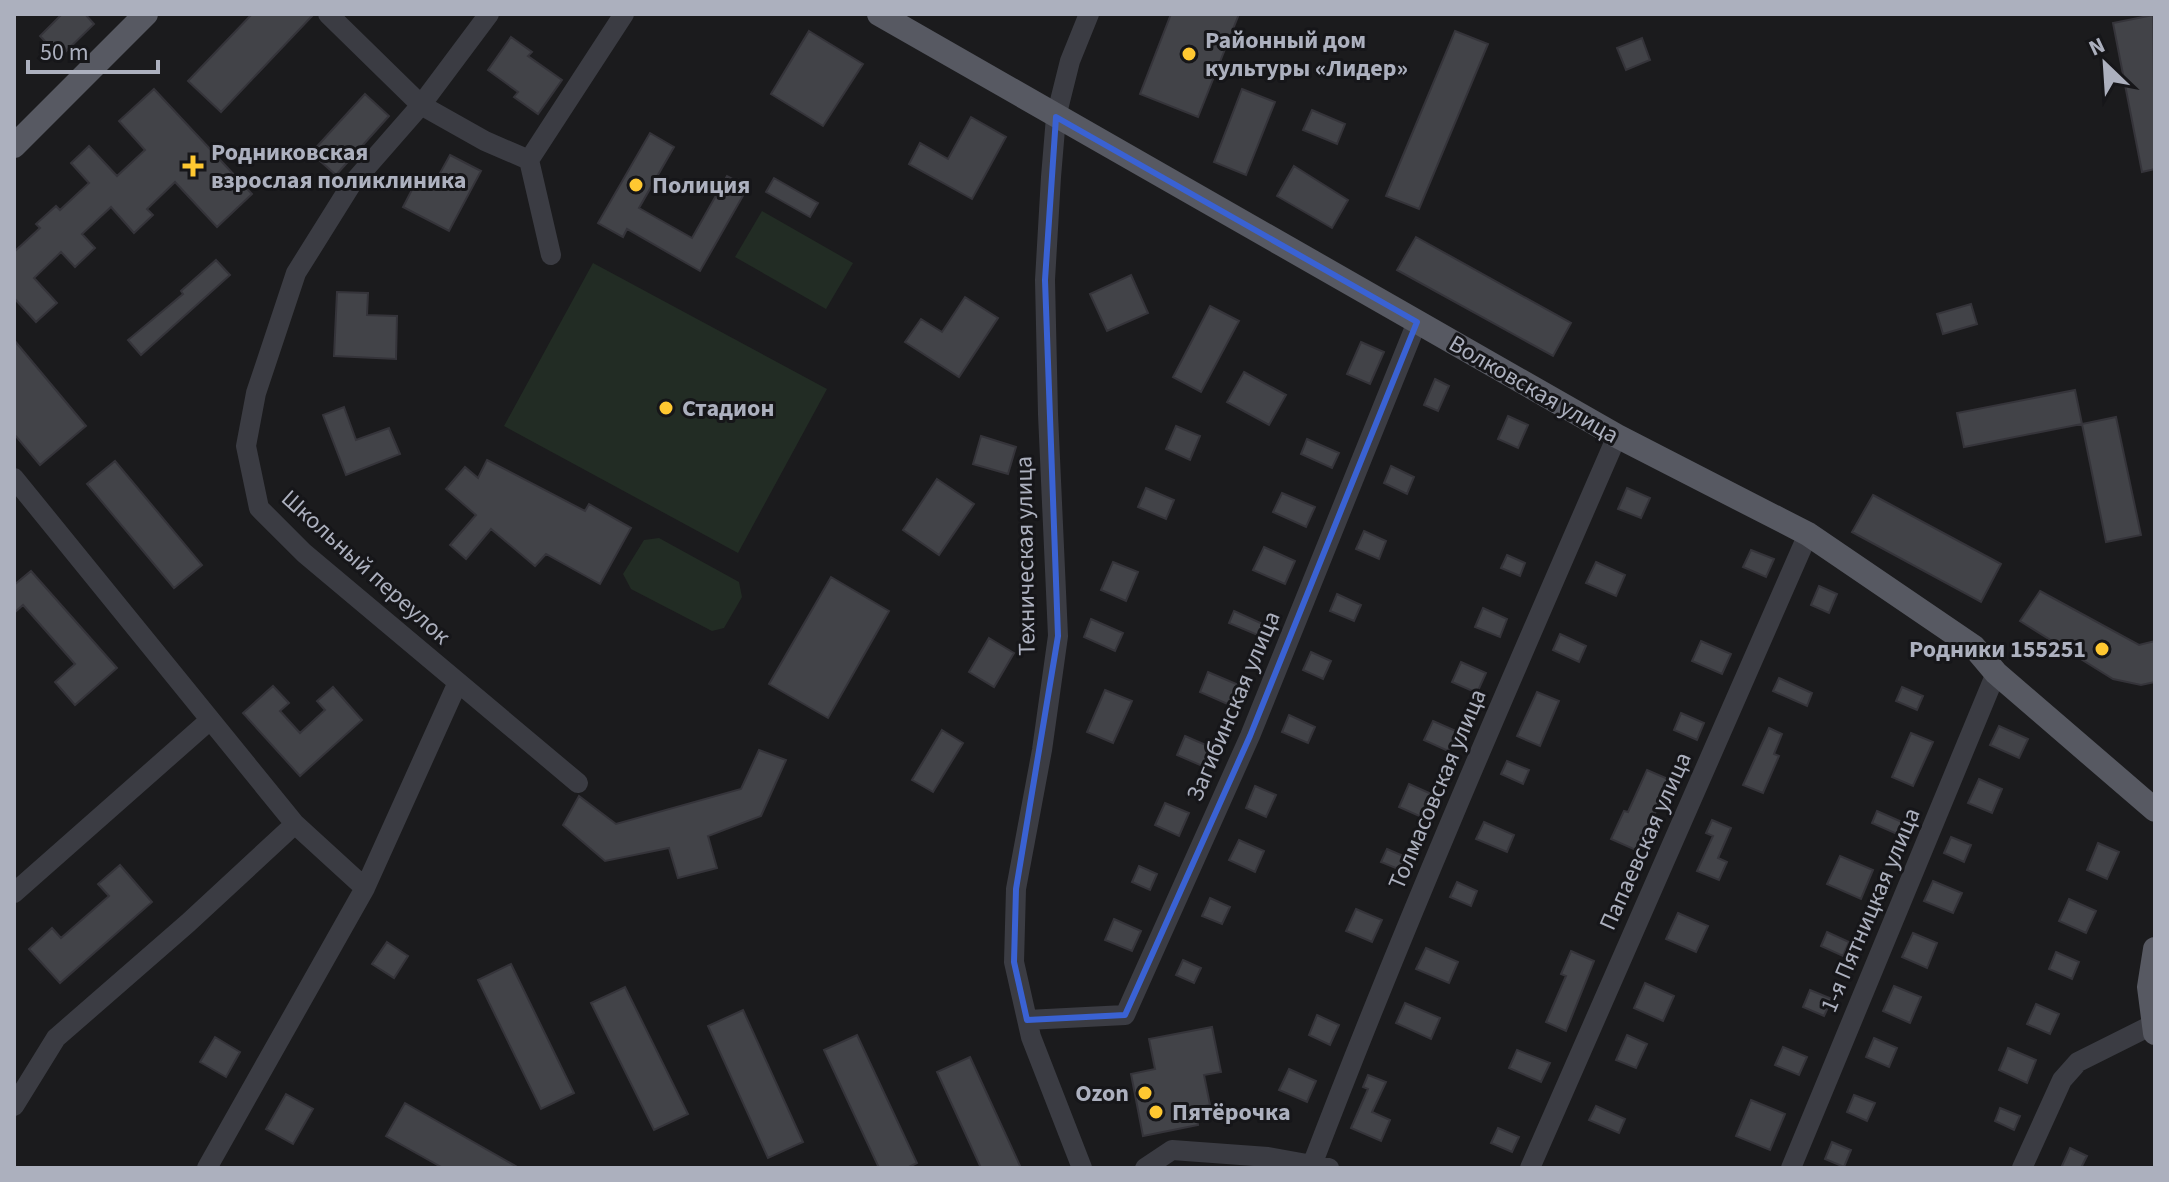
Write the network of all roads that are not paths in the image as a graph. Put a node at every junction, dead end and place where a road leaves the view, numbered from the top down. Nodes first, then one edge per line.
1 (146, 14) edge
2 (328, 14) edge
3 (489, 14) edge
4 (624, 14) edge
5 (879, 14) edge
6 (1089, 14) edge
7 (421, 105) junction
8 (1056, 117) junction
9 (14, 146) edge
10 (529, 160) junction
11 (551, 255) dead end
12 (1417, 322) junction
13 (1617, 436) junction
14 (14, 478) edge
15 (1808, 534) junction
16 (1996, 673) junction
17 (458, 682) junction
18 (210, 720) junction
19 (578, 783) dead end
20 (2155, 810) edge
21 (295, 824) junction
22 (365, 888) junction
23 (14, 893) edge
24 (2155, 949) edge
25 (1029, 1028) junction
26 (2154, 1029) edge
27 (14, 1106) edge
28 (1320, 1166) edge
29 (207, 1168) edge
30 (1082, 1168) edge
31 (1145, 1168) edge
32 (1530, 1168) edge
33 (1791, 1168) edge
34 (2022, 1168) edge

1 - 9 main road
2 - 7 street
3 - 7 street, Школьный переулок
4 - 10 street
5 - 8 main road, Волковская улица
6 - 8 street, Техническая улица
7 - 10 street
7 - 17 street, Школьный переулок
8 - 12 main road, Волковская улица
8 - 25 street, Техническая улица
10 - 11 street
12 - 13 main road, Волковская улица
12 - 25 street, Загибинская улица
13 - 15 main road, Волковская улица
13 - 28 street, Толмасовская улица
14 - 18 street
15 - 16 main road, Волковская улица
15 - 32 street, Папаевская улица
16 - 20 main road, Волковская улица
16 - 33 street, 1-я Пятницкая улица
17 - 19 street, Школьный переулок
17 - 22 street
18 - 21 street
18 - 23 street
21 - 22 street
21 - 27 street
22 - 29 street
24 - 26 main road
25 - 30 street, Техническая улица
26 - 34 street
28 - 31 street

